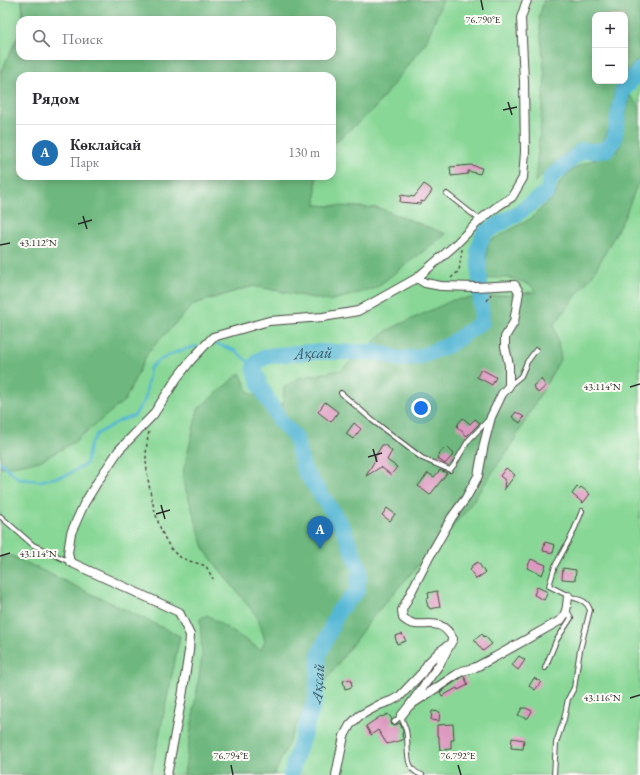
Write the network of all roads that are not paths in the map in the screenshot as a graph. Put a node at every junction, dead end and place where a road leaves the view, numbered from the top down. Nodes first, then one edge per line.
1 (527, 0) edge
2 (447, 194) dead end
3 (480, 220) junction
4 (417, 278) junction
5 (536, 350) dead end
6 (509, 386) junction
7 (341, 393) dead end
8 (491, 417) junction
9 (582, 511) dead end
10 (0, 516) edge
11 (70, 562) junction
12 (568, 596) junction
13 (567, 610) junction
14 (451, 644) junction
15 (546, 668) dead end
16 (408, 706) junction
17 (401, 716) junction
18 (394, 722) dead end
19 (168, 775) edge
20 (336, 775) edge
21 (422, 775) edge
22 (554, 775) edge

1 - 3 street
2 - 3 lane
3 - 4 street
4 - 6 street
4 - 11 street
5 - 6 lane
6 - 8 street
7 - 8 lane
8 - 14 street
9 - 12 lane
10 - 11 lane
11 - 19 street
12 - 13 street
12 - 22 lane
13 - 15 lane
13 - 16 street
14 - 16 street
14 - 20 street
16 - 17 street
17 - 18 lane
17 - 21 lane

